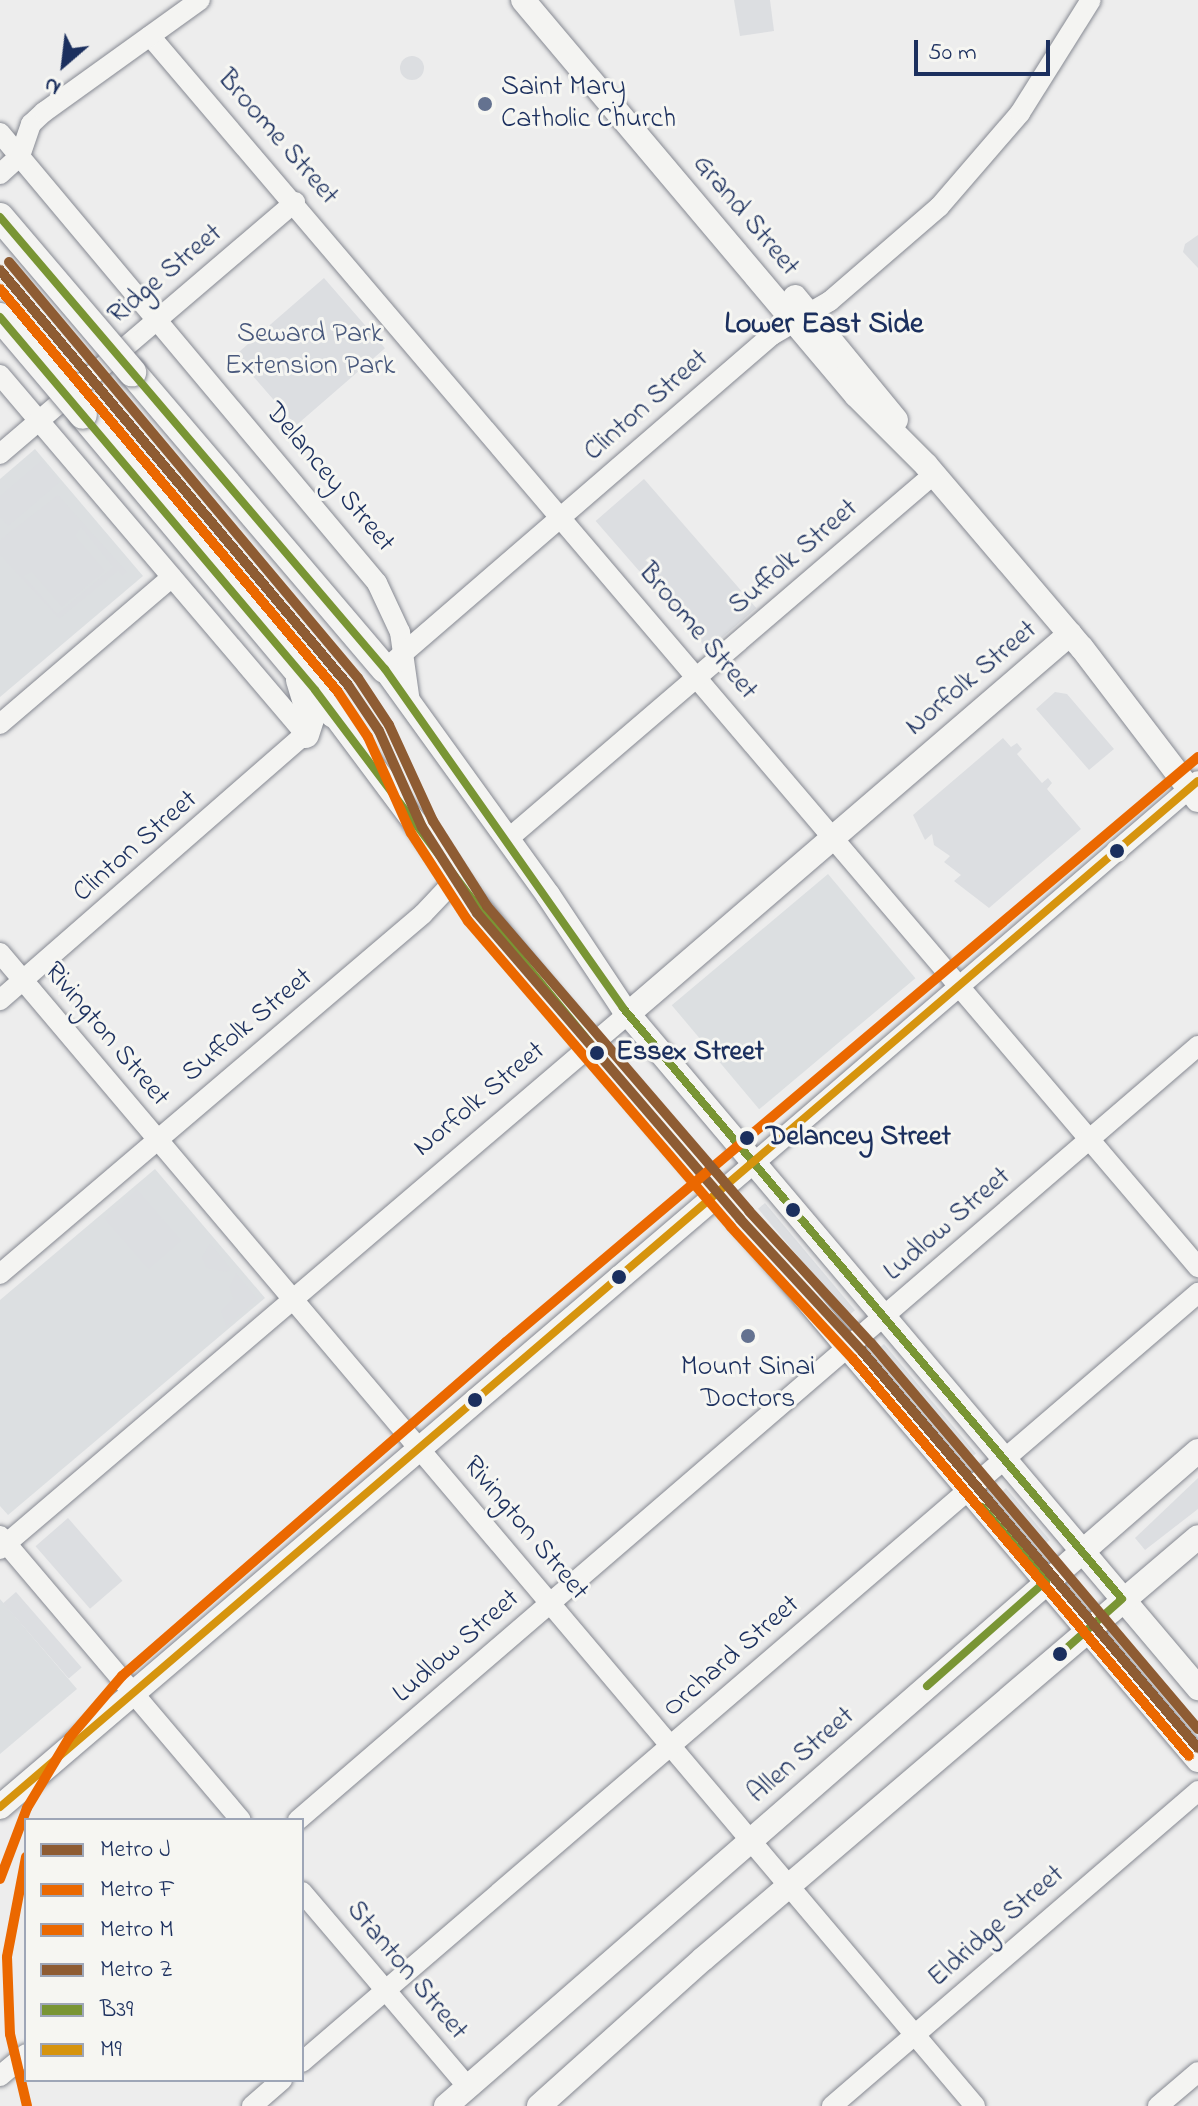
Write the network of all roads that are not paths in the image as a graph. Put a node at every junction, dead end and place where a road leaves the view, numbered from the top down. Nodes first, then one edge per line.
1 (200, 0) edge
2 (523, 0) edge
3 (544, 0) edge
4 (1091, 0) edge
5 (150, 36) junction
6 (0, 133) edge
7 (20, 156) junction
8 (0, 174) edge
9 (295, 202) junction
10 (0, 217) edge
11 (0, 317) edge
12 (157, 319) junction
13 (803, 319) junction
14 (0, 375) edge
15 (38, 421) junction
16 (0, 454) edge
17 (930, 470) junction
18 (562, 516) junction
19 (172, 577) junction
20 (1070, 634) junction
21 (395, 660) junction
22 (298, 671) junction
23 (698, 677) junction
24 (334, 714) joint
25 (0, 724) edge
26 (305, 734) junction
27 (1196, 789) edge
28 (833, 836) junction
29 (508, 839) junction
30 (457, 878) junction
31 (0, 953) edge
32 (23, 980) junction
33 (960, 986) junction
34 (0, 1000) edge
35 (628, 1014) junction
36 (591, 1045) junction
37 (1198, 1046) edge
38 (158, 1139) junction
39 (1090, 1139) junction
40 (754, 1163) junction
41 (718, 1194) junction
42 (1198, 1267) edge
43 (0, 1274) edge
44 (1198, 1293) edge
45 (293, 1298) junction
46 (884, 1317) junction
47 (849, 1348) junction
48 (420, 1448) junction
49 (1198, 1451) edge
50 (1006, 1460) junction
51 (969, 1492) junction
52 (1198, 1537) edge
53 (2, 1543) edge
54 (1081, 1550) junction
55 (1046, 1581) junction
56 (1122, 1599) junction
57 (551, 1603) junction
58 (1088, 1629) junction
59 (1198, 1688) edge
60 (133, 1694) junction
61 (671, 1746) junction
62 (1198, 1760) edge
63 (1198, 1791) edge
64 (0, 1807) edge
65 (239, 1818) edge
66 (300, 1818) edge
67 (752, 1841) junction
68 (790, 1886) junction
69 (304, 1894) edge
70 (385, 1991) junction
71 (915, 2035) junction
72 (24, 2056) edge
73 (304, 2060) edge
74 (1198, 2072) edge
75 (0, 2076) edge
76 (280, 2082) edge
77 (467, 2086) junction
78 (252, 2106) edge
79 (446, 2106) edge
80 (539, 2106) edge
81 (832, 2106) edge
82 (975, 2106) edge
83 (1158, 2106) edge

1 - 5 street
2 - 13 main road, Grand Street
3 - 13 main road, Grand Street
4 - 13 street, Clinton Street
5 - 7 street
5 - 9 street, Broome Street
6 - 7 street, Delancey Street
7 - 8 street
7 - 12 street, Delancey Street
9 - 12 street, Ridge Street
9 - 18 street, Broome Street
10 - 21 highway, bridge
11 - 22 highway, bridge
12 - 15 street, Ridge Street
12 - 21 street, Delancey Street
13 - 17 main road, Grand Street
13 - 18 street, Clinton Street
14 - 15 street
15 - 16 street, Ridge Street
15 - 19 street
17 - 20 main road, Grand Street
17 - 23 street, Suffolk Street
18 - 21 street, Clinton Street
18 - 23 street, Broome Street
19 - 25 street
19 - 26 street
20 - 27 main road, Grand Street
20 - 28 main road, Norfolk Street
21 - 29 main road, Delancey Street
22 - 24 highway
22 - 26 highway
23 - 28 street, Broome Street
23 - 29 street, Suffolk Street
24 - 30 main road
26 - 32 street, Clinton Street
27 - 33 street
28 - 33 street, Broome Street
28 - 35 main road, Norfolk Street
29 - 35 main road, Delancey Street
30 - 36 main road
30 - 38 street, Suffolk Street
31 - 32 street, Rivington Street
32 - 34 street, Clinton Street
32 - 38 street, Rivington Street
33 - 39 street, Broome Street
33 - 40 street
35 - 36 street, Norfolk Street
35 - 40 main road, Delancey Street
36 - 41 main road
36 - 45 street, Norfolk Street
37 - 39 street, Ludlow Street
38 - 43 street, Suffolk Street
38 - 45 street, Rivington Street
39 - 42 street, Broome Street
39 - 46 street, Ludlow Street
40 - 41 street
40 - 46 main road, Delancey Street
41 - 47 main road
41 - 48 main road
44 - 50 street, Orchard Street
45 - 48 street, Rivington Street
45 - 53 street, Norfolk Street
46 - 47 street, Ludlow Street
46 - 50 main road, Delancey Street
47 - 51 main road
47 - 57 street, Ludlow Street
48 - 57 street, Rivington Street
48 - 60 main road
49 - 54 main road, Allen Street
50 - 51 street, Orchard Street
50 - 54 main road, Delancey Street
51 - 55 main road
51 - 61 street, Orchard Street
52 - 56 main road
53 - 60 street
54 - 55 main road, Allen Street
54 - 56 main road, Delancey Street
55 - 58 main road
55 - 67 main road, Allen Street
56 - 58 main road
56 - 59 main road, Delancey Street
57 - 61 street, Rivington Street
57 - 66 street, Ludlow Street
58 - 62 main road
58 - 68 main road
60 - 64 main road
60 - 65 street
61 - 67 street, Rivington Street
61 - 70 street, Orchard Street
63 - 71 street, Eldridge Street
67 - 68 street, Rivington Street
67 - 77 main road, Allen Street
68 - 71 street, Rivington Street
68 - 80 main road
69 - 70 street, Stanton Street
70 - 73 street, Orchard Street
70 - 77 street, Stanton Street
71 - 81 street, Eldridge Street
71 - 82 street, Rivington Street
72 - 75 street
74 - 83 street
76 - 78 street
77 - 79 main road, Allen Street

